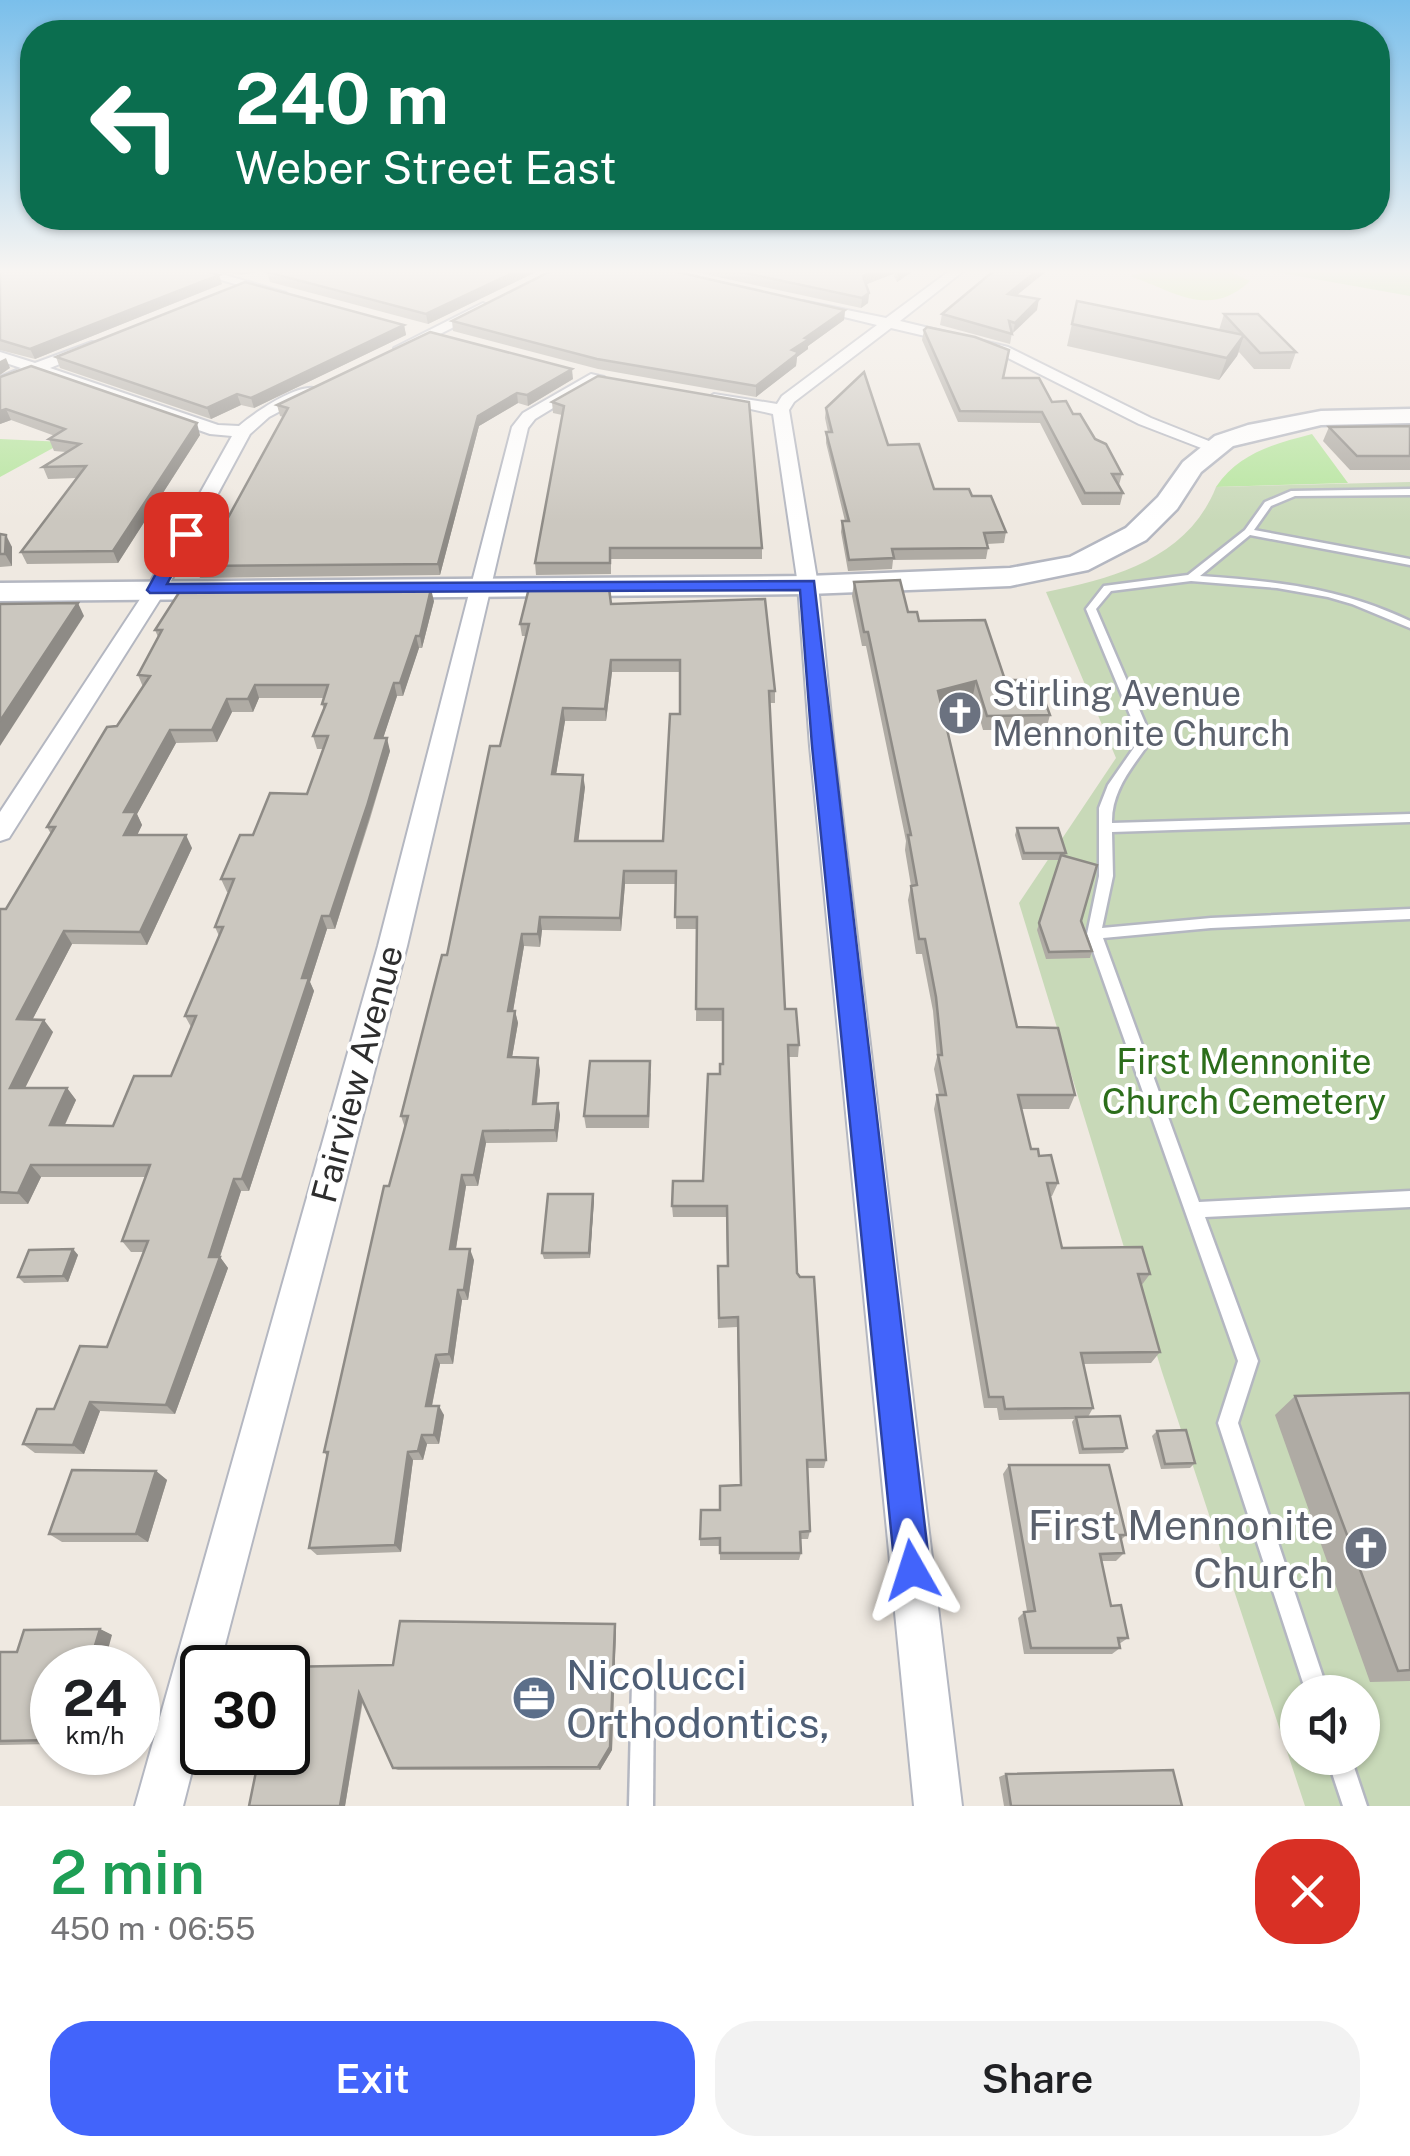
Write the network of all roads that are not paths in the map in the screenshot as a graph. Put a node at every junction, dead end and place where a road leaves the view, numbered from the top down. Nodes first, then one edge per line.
1 (73, 353) edge
2 (389, 353) edge
3 (847, 353) edge
4 (1010, 353) edge
5 (0, 356) edge
6 (383, 356) edge
7 (36, 368) junction
8 (577, 372) edge
9 (332, 381) edge
10 (0, 382) edge
11 (703, 397) edge
12 (781, 410) junction
13 (1410, 416) edge
14 (243, 430) junction
15 (1214, 448) junction
16 (1410, 492) edge
17 (1248, 532) junction
18 (1410, 562) edge
19 (1191, 578) junction
20 (808, 585) junction
21 (484, 588) junction
22 (156, 590) junction
23 (0, 592) edge
24 (1410, 625) edge
25 (1410, 818) edge
26 (1105, 828) junction
27 (0, 832) edge
28 (1410, 914) edge
29 (1094, 934) junction
30 (1410, 1199) edge
31 (1194, 1210) junction
32 (1311, 1675) edge
33 (643, 1682) dead end
34 (1345, 1775) edge
35 (158, 1806) edge
36 (641, 1806) edge
37 (938, 1806) edge
38 (1355, 1806) edge

1 - 7 street
2 - 6 street
3 - 12 street
4 - 15 street
5 - 7 street
7 - 10 street
7 - 14 street
8 - 21 street, Fairview Avenue
9 - 14 street
11 - 12 street
12 - 20 street
13 - 15 main road
14 - 22 street
15 - 20 main road
16 - 17 lane
17 - 18 lane
17 - 19 lane
19 - 24 lane
19 - 26 lane
20 - 21 main road
20 - 37 street
21 - 22 main road
21 - 35 street, Fairview Avenue
22 - 23 main road
22 - 27 street
25 - 26 lane
26 - 29 lane
28 - 29 lane
29 - 31 lane
30 - 31 lane
31 - 32 lane
33 - 36 lane
34 - 38 lane

